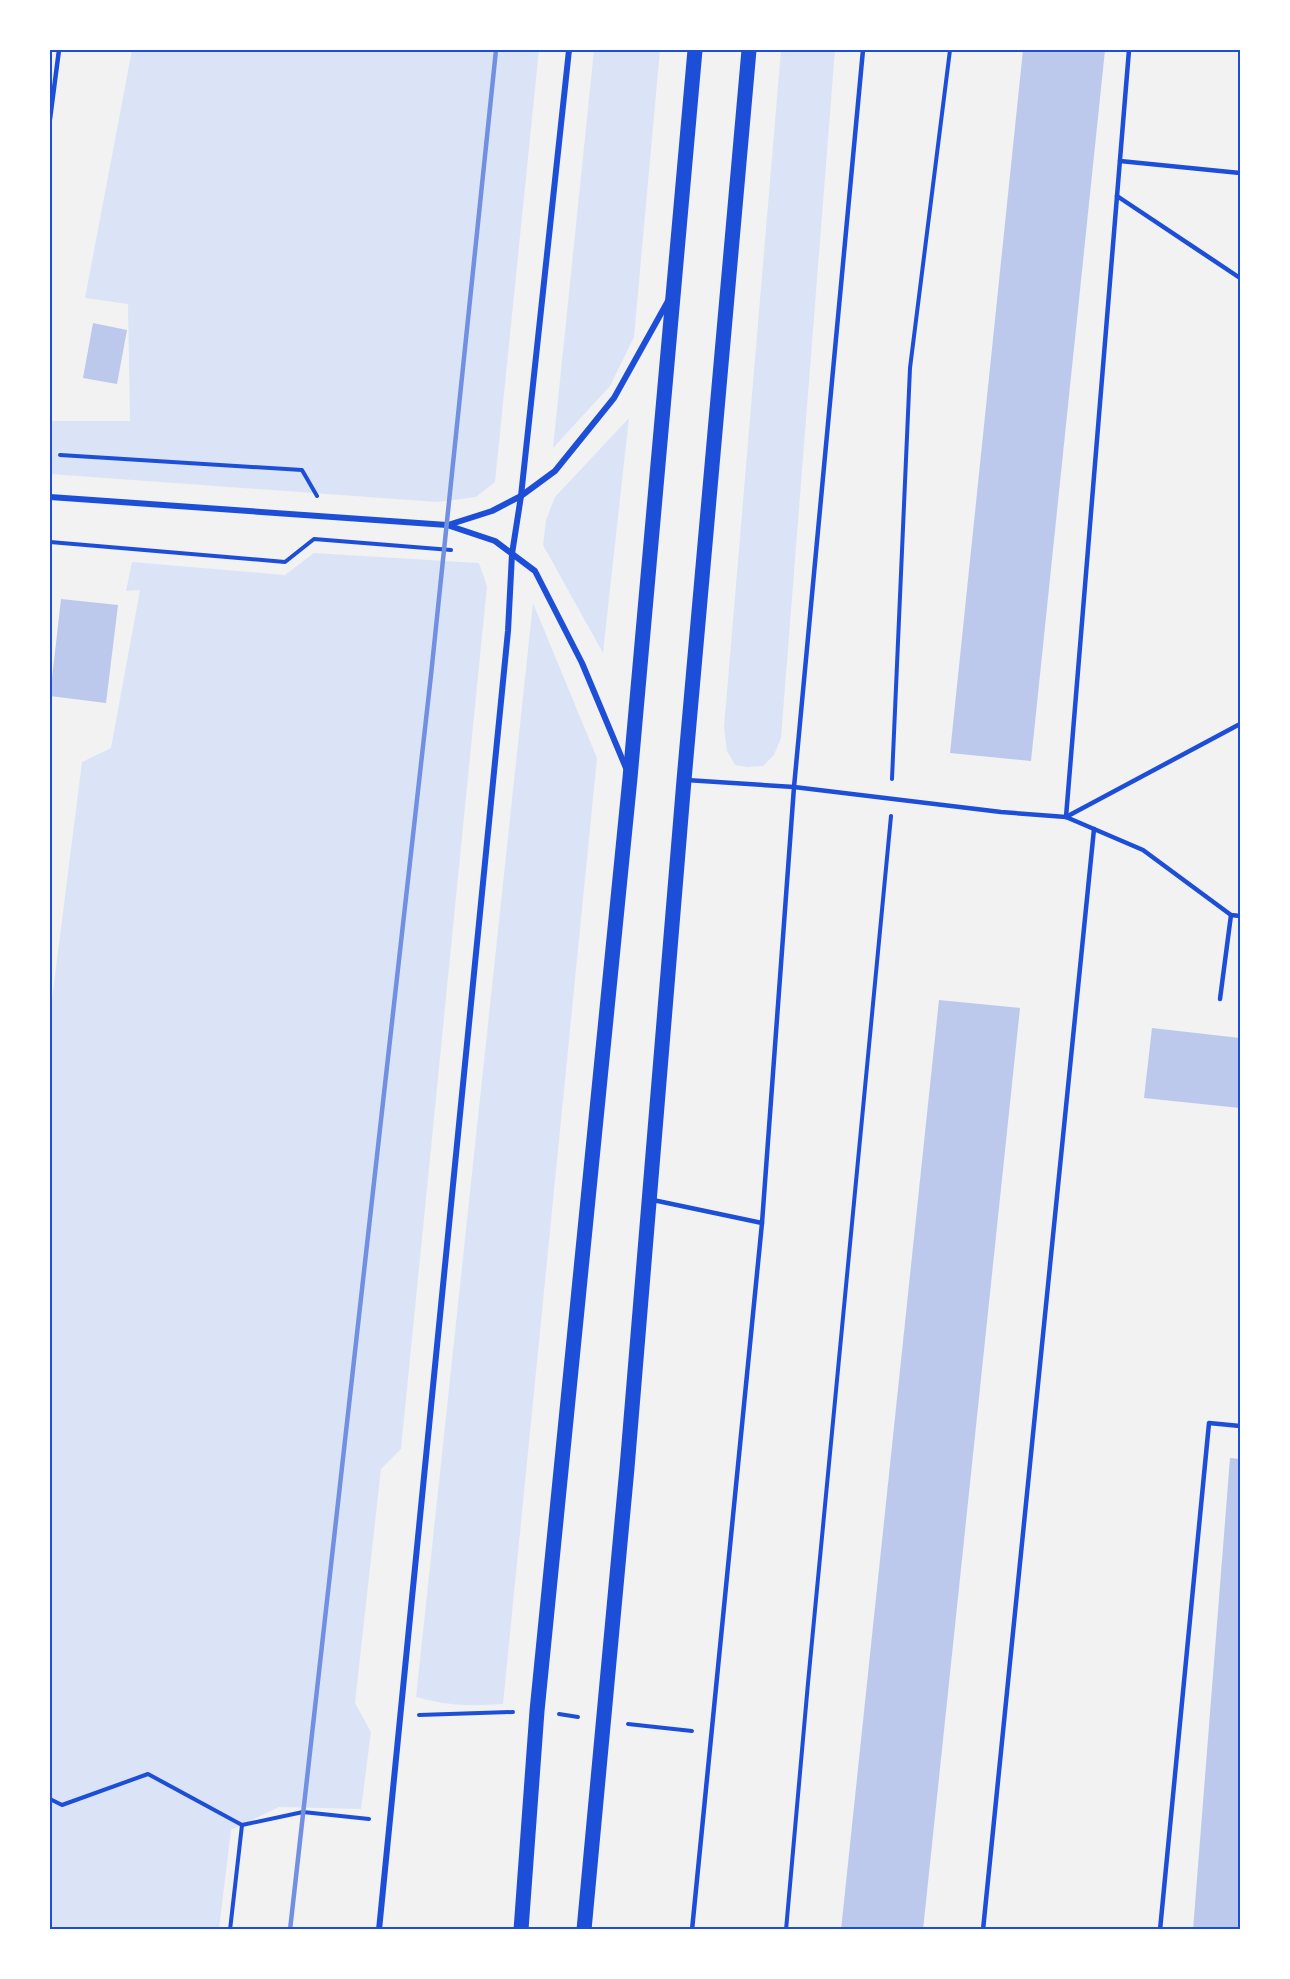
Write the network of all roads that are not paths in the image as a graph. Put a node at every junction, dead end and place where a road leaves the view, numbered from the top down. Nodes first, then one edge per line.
1 (58, 50) edge
2 (569, 50) edge
3 (695, 50) edge
4 (749, 50) edge
5 (862, 50) edge
6 (1129, 50) edge
7 (50, 118) edge
8 (1120, 160) junction
9 (1240, 172) edge
10 (1117, 196) junction
11 (1240, 278) edge
12 (675, 287) junction
13 (521, 496) junction
14 (50, 497) edge
15 (447, 525) junction
16 (512, 554) junction
17 (1240, 724) edge
18 (630, 778) junction
19 (684, 780) junction
20 (794, 787) junction
21 (1066, 817) junction
22 (1094, 829) junction
23 (1231, 915) junction
24 (1240, 916) edge
25 (1220, 999) dead end
26 (649, 1200) junction
27 (762, 1223) junction
28 (1240, 1426) edge
29 (379, 1929) edge
30 (520, 1929) edge
31 (584, 1929) edge
32 (692, 1929) edge
33 (983, 1929) edge
34 (1160, 1929) edge

1 - 7 lane
2 - 13 street
3 - 12 main road
4 - 19 main road
5 - 20 lane
6 - 8 lane
8 - 9 lane
8 - 10 lane
10 - 11 lane
10 - 21 lane
12 - 13 street
12 - 18 main road
13 - 15 street
13 - 16 street
14 - 15 street
15 - 16 street
16 - 18 street
16 - 29 street
17 - 21 lane
18 - 30 main road
19 - 20 lane
19 - 26 main road
20 - 21 lane
20 - 27 lane
21 - 22 lane
22 - 23 lane
22 - 33 lane
23 - 24 lane
23 - 25 lane
26 - 27 lane
26 - 31 main road
27 - 32 lane
28 - 34 lane

